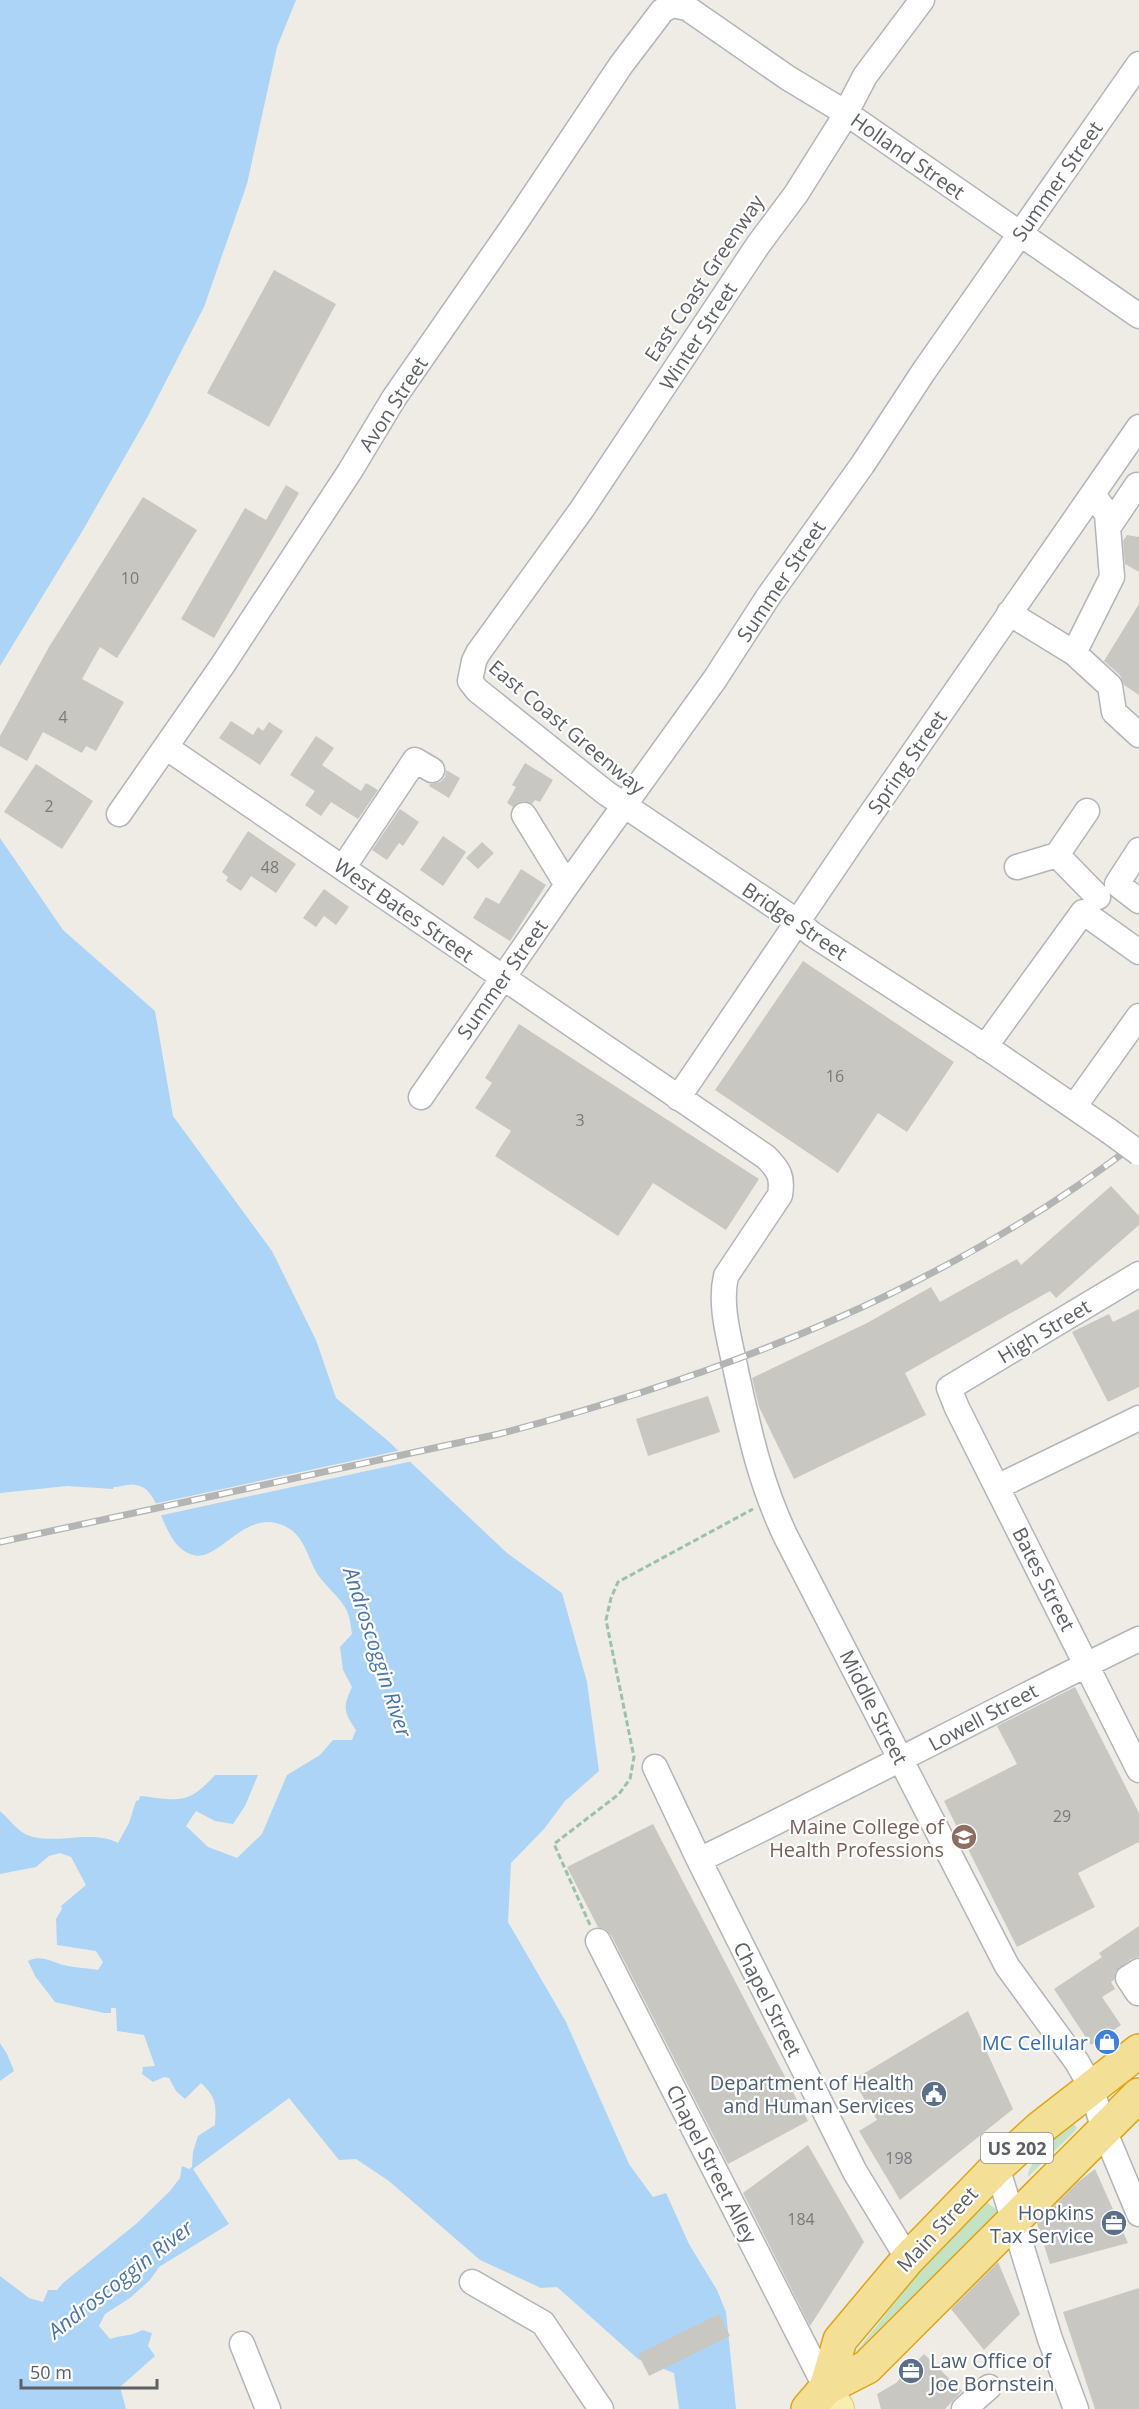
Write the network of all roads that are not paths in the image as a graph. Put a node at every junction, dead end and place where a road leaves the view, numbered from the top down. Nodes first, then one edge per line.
1 (922, 0) edge
2 (674, 3) edge
3 (1139, 64) edge
4 (846, 113) junction
5 (1019, 234) junction
6 (1139, 316) edge
7 (1139, 427) edge
8 (1139, 487) edge
9 (1094, 494) junction
10 (1108, 528) junction
11 (1009, 613) junction
12 (1074, 652) junction
13 (472, 671) joint
14 (1139, 735) edge
15 (167, 748) junction
16 (432, 770) dead end
17 (625, 806) junction
18 (1087, 811) dead end
19 (119, 814) dead end
20 (524, 815) dead end
21 (1139, 850) edge
22 (1057, 855) junction
23 (1017, 867) dead end
24 (344, 868) junction
25 (567, 885) junction
26 (1099, 898) junction
27 (1139, 901) edge
28 (798, 922) junction
29 (1139, 952) edge
30 (502, 979) junction
31 (1139, 1016) edge
32 (986, 1047) junction
33 (421, 1097) dead end
34 (678, 1098) junction
35 (1074, 1107) junction
36 (1139, 1153) edge
37 (782, 1180) joint
38 (1139, 1274) edge
39 (949, 1388) joint
40 (1139, 1418) edge
41 (997, 1487) junction
42 (1139, 1639) edge
43 (1087, 1664) junction
44 (902, 1760) junction
45 (655, 1767) dead end
46 (1139, 1770) edge
47 (699, 1860) junction
48 (598, 1941) road end
49 (1139, 2051) edge
50 (1091, 2087) junction
51 (1139, 2095) edge
52 (1104, 2130) junction
53 (997, 2167) junction
54 (1139, 2214) edge
55 (1013, 2220) junction
56 (908, 2259) junction
57 (472, 2282) dead end
58 (242, 2344) dead end
59 (989, 2387) dead end
60 (824, 2402) edge
61 (268, 2409) edge
62 (601, 2409) edge
63 (964, 2409) edge
64 (1076, 2409) edge

1 - 4 street, Winter Street
2 - 4 street, Holland Street
2 - 15 street, Avon Street
3 - 5 street, Summer Street
4 - 5 street, Holland Street
4 - 13 street, Winter Street
5 - 6 street, Holland Street
5 - 17 street, Summer Street
7 - 9 street, Spring Street
8 - 10 street
9 - 10 street
9 - 11 street, Spring Street
10 - 12 street
11 - 12 street
11 - 28 street, Spring Street
12 - 14 street
13 - 17 street, Bridge Street
15 - 19 street, Avon Street
15 - 24 street, West Bates Street
16 - 24 street
17 - 25 street, Summer Street
17 - 28 street, Bridge Street
18 - 22 street
20 - 25 street
21 - 26 street
22 - 23 street
22 - 26 street
24 - 30 street, West Bates Street
25 - 30 street, Summer Street
26 - 27 street
26 - 29 street
26 - 32 street
28 - 32 street, Bridge Street
28 - 34 street, Spring Street
30 - 33 street, Summer Street
30 - 34 street, West Bates Street
31 - 35 street
32 - 35 street, Bridge Street
34 - 37 street, West Bates Street
35 - 36 street, Bridge Street, bridge
37 - 44 street, Middle Street
38 - 39 street, High Street
39 - 41 street, Bates Street
40 - 41 street
41 - 43 street, Bates Street
42 - 43 street, Lowell Street
43 - 44 street, Lowell Street
43 - 46 street, Bates Street
44 - 47 street, Lowell Street
44 - 50 street, Middle Street
45 - 47 street, Chapel Street
47 - 56 street, Chapel Street
48 - 60 street, Chapel Street Alley
49 - 50 highway, Main Street / US 202
50 - 52 street, Middle Street
50 - 53 highway, Main Street / US 202
51 - 52 highway, US 202
52 - 54 street, Middle Street
52 - 55 highway, US 202
53 - 55 street
53 - 56 highway, Main Street / US 202
55 - 60 highway, US 202
55 - 64 street
56 - 60 highway, Main Street / US 202
57 - 62 street
58 - 61 street
59 - 63 street

